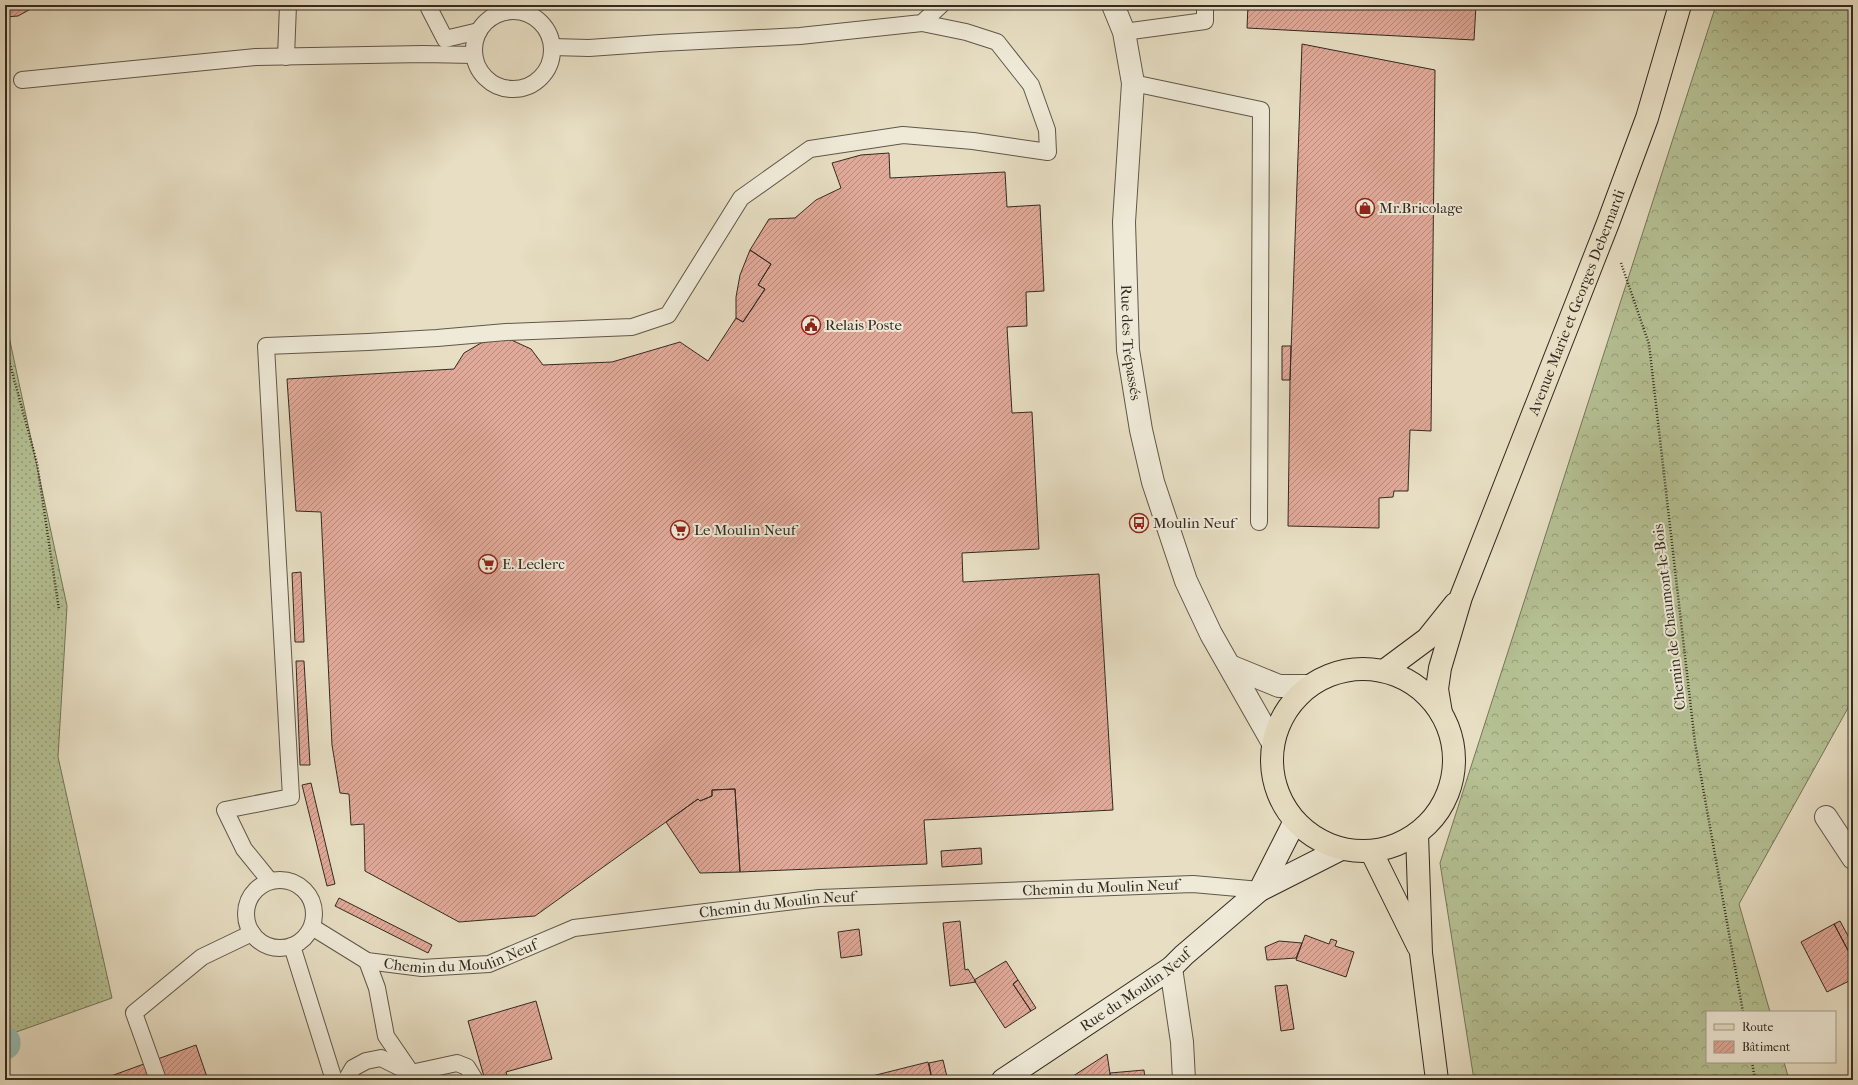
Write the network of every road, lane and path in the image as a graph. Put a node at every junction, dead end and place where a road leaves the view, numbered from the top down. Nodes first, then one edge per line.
1 (288, 5) edge
2 (941, 5) edge
3 (1113, 5) edge
4 (1205, 5) edge
5 (1680, 5) edge
6 (429, 8) dead end
7 (512, 8) edge
8 (922, 23) junction
9 (479, 31) junction
10 (1124, 32) junction
11 (552, 47) junction
12 (474, 55) junction
13 (286, 56) junction
14 (22, 80) dead end
15 (1133, 83) junction
16 (1621, 261) dead end
17 (5, 346) edge
18 (1259, 522) dead end
19 (1461, 597) junction
20 (59, 610) dead end
21 (1230, 666) junction
22 (1384, 671) junction
23 (1309, 686) junction
24 (1441, 713) junction
25 (1273, 743) junction
26 (1826, 817) dead end
27 (1295, 821) junction
28 (1417, 834) junction
29 (1341, 849) junction
30 (1372, 851) junction
31 (1853, 858) edge
32 (270, 881) junction
33 (1260, 890) junction
34 (312, 927) junction
35 (252, 933) junction
36 (292, 946) junction
37 (1421, 953) junction
38 (367, 961) junction
39 (1171, 968) junction
40 (1743, 1011) edge
41 (1752, 1063) edge
42 (412, 1076) edge
43 (158, 1080) edge
44 (334, 1080) edge
45 (346, 1080) edge
46 (475, 1080) edge
47 (1003, 1080) edge
48 (1184, 1080) edge
49 (1436, 1080) edge
50 (1755, 1080) edge

1 - 13 lane
2 - 8 lane
3 - 10 street, Rue des Trépassés
4 - 10 lane
5 - 19 main road, Avenue Marie et Georges Debernardi
6 - 9 lane
7 - 9 lane
7 - 11 lane
8 - 11 lane
8 - 32 lane
9 - 12 lane
10 - 15 street, Rue des Trépassés
11 - 12 lane
12 - 13 lane
13 - 14 lane
15 - 18 lane
15 - 21 street, Rue des Trépassés
16 - 40 path, Chemin de Chaumont-le-Bois
17 - 20 path
19 - 22 main road, Avenue Marie et Georges Debernardi
19 - 24 main road, Avenue Marie et Georges Debernardi
21 - 23 street
21 - 25 street, Rue des Trépassés
22 - 23 main road
22 - 24 main road
23 - 25 main road
24 - 28 main road
25 - 27 main road
26 - 31 street
27 - 29 main road
27 - 33 street, Rue du Moulin Neuf
28 - 30 main road
28 - 37 main road
29 - 30 main road
29 - 33 street, Rue du Moulin Neuf
30 - 37 main road
32 - 34 lane
32 - 35 lane
33 - 38 lane, Chemin du Moulin Neuf
33 - 39 street, Rue du Moulin Neuf
34 - 36 lane
34 - 38 lane, Chemin du Moulin Neuf
35 - 36 lane
35 - 43 lane
36 - 44 lane
37 - 49 main road
38 - 42 lane
39 - 47 street, Rue du Moulin Neuf
39 - 48 street
41 - 50 path
42 - 45 lane
42 - 46 lane

